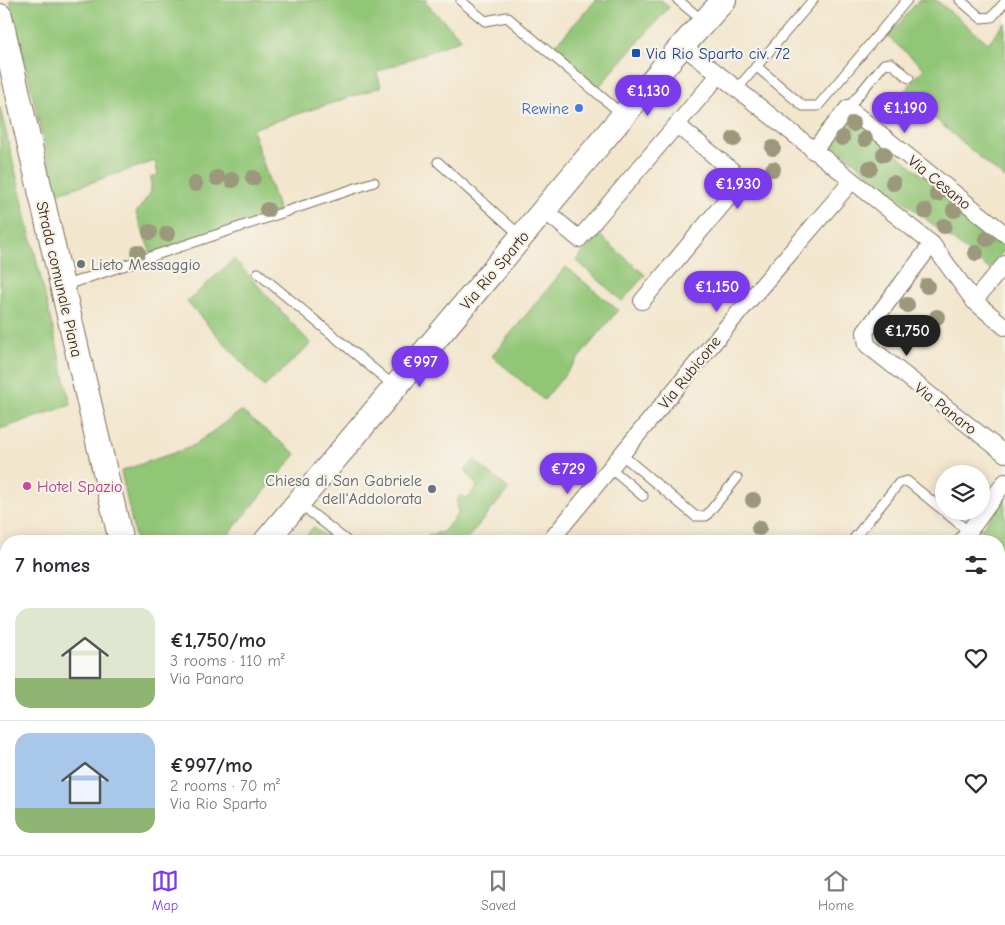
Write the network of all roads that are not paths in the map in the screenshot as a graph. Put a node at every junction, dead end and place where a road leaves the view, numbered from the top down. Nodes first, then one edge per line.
1 (678, 0) edge
2 (724, 0) edge
3 (813, 0) edge
4 (907, 0) edge
5 (960, 0) edge
6 (461, 1) dead end
7 (1005, 2) edge
8 (0, 16) edge
9 (704, 22) junction
10 (682, 46) junction
11 (756, 66) junction
12 (719, 75) junction
13 (909, 78) dead end
14 (737, 89) junction
15 (848, 108) junction
16 (623, 116) junction
17 (677, 125) junction
18 (813, 150) junction
19 (438, 162) dead end
20 (374, 182) dead end
21 (851, 182) junction
22 (544, 210) junction
23 (1005, 234) edge
24 (522, 237) junction
25 (932, 244) junction
26 (1005, 264) edge
27 (258, 273) dead end
28 (62, 286) junction
29 (642, 301) dead end
30 (974, 301) junction
31 (1005, 327) edge
32 (395, 387) junction
33 (621, 454) junction
34 (1005, 454) edge
35 (610, 468) junction
36 (737, 478) dead end
37 (1005, 482) edge
38 (643, 496) dead end
39 (299, 503) junction
40 (935, 503) edge
41 (952, 520) edge
42 (120, 535) edge
43 (271, 535) edge
44 (339, 535) edge
45 (555, 535) edge
46 (857, 535) edge
47 (965, 535) edge
48 (967, 535) edge

1 - 9 lane
2 - 9 street, Via Rio Sparto
3 - 11 lane
4 - 11 lane
5 - 7 lane
6 - 16 lane
8 - 28 street, Strada comunale Piana
9 - 10 street, Via Rio Sparto
10 - 12 street
10 - 16 street, Via Rio Sparto
11 - 14 lane
12 - 14 street
12 - 17 street
13 - 15 lane
14 - 18 street
15 - 18 street
15 - 23 street, Via Cesano
16 - 22 street, Via Rio Sparto
17 - 22 street
17 - 29 street
18 - 21 street
19 - 24 lane
20 - 28 lane
21 - 25 street
21 - 33 street, Via Rubicone
22 - 24 street, Via Rio Sparto
24 - 32 street, Via Rio Sparto
25 - 30 street
25 - 34 street, Via Panaro
26 - 30 street
27 - 32 lane
28 - 42 street, Strada comunale Piana
30 - 31 street
32 - 39 street, Via Rio Sparto
33 - 35 street, Via Rubicone
33 - 36 lane
35 - 38 lane
35 - 45 street, Via Rubicone
37 - 48 street
39 - 43 street, Via Rio Sparto
39 - 44 lane
40 - 46 lane
41 - 47 lane

